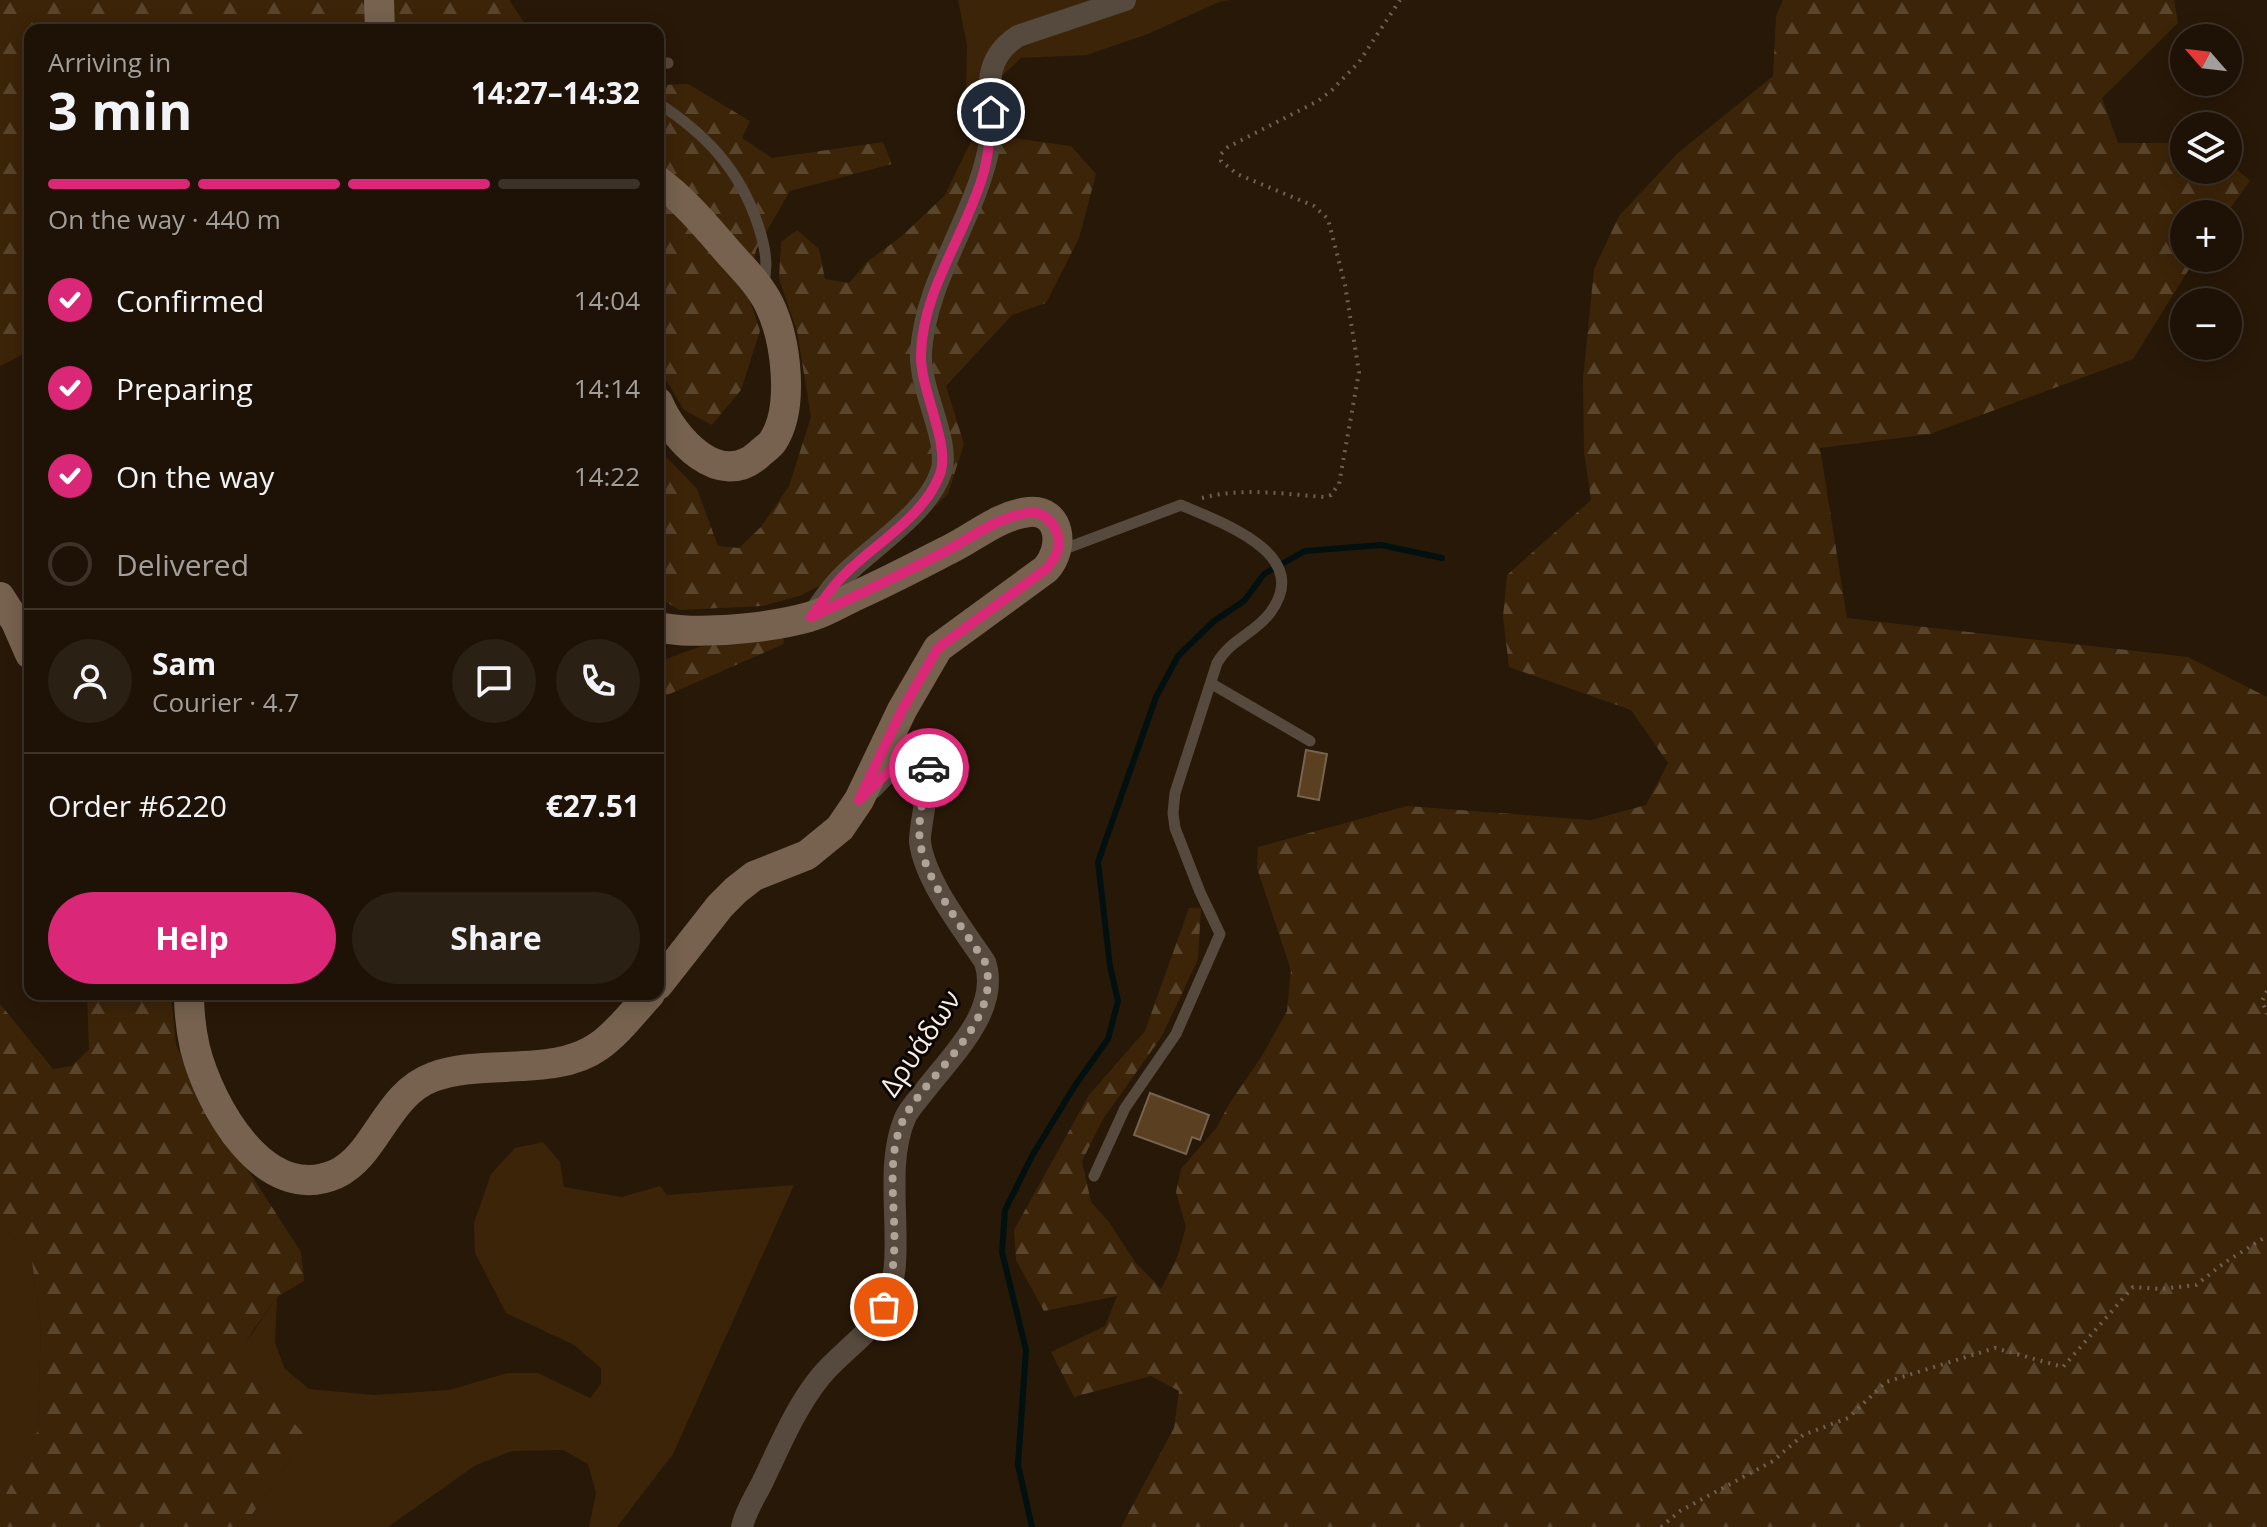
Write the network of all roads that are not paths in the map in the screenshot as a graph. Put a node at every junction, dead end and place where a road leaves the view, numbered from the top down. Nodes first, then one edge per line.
1 (379, 0) edge
2 (1125, 0) edge
3 (380, 24) edge
4 (664, 108) edge
5 (664, 187) edge
6 (761, 291) junction
7 (664, 415) edge
8 (1058, 551) junction
9 (0, 597) edge
10 (811, 617) junction
11 (664, 629) edge
12 (24, 640) edge
13 (1212, 684) junction
14 (1310, 741) dead end
15 (859, 800) junction
16 (664, 977) edge
17 (189, 1000) edge
18 (644, 1000) edge
19 (1094, 1176) dead end
20 (742, 1527) edge

1 - 3 street
2 - 10 street
4 - 6 lane
5 - 6 street
6 - 7 street
8 - 10 street
8 - 13 lane
8 - 15 street
9 - 12 street
10 - 11 street
13 - 14 lane
13 - 19 lane
15 - 16 street
15 - 20 street, Δρυάδων
17 - 18 street

